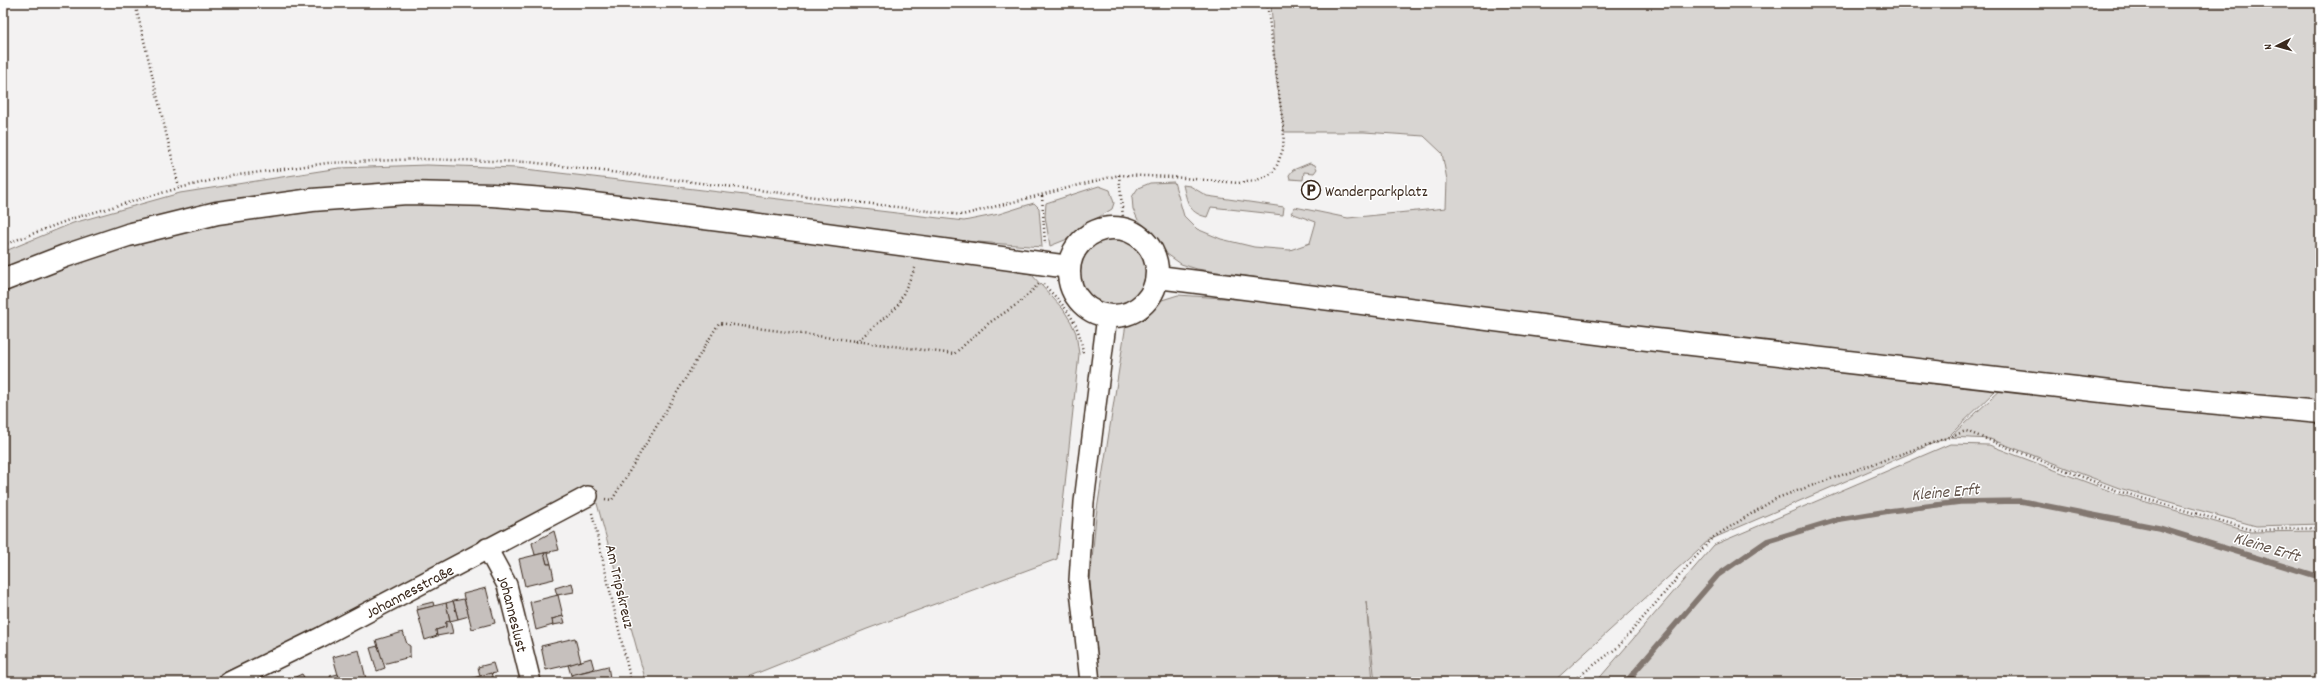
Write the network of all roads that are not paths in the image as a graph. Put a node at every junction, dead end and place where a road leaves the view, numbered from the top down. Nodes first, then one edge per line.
1 (1069, 267) junction
2 (1158, 276) junction
3 (3, 280) edge
4 (1107, 316) junction
5 (2320, 412) edge
6 (588, 496) road end
7 (487, 548) junction
8 (229, 682) edge
9 (531, 682) edge
10 (1090, 682) edge

1 - 2 main road
1 - 3 main road
1 - 4 main road
2 - 4 main road
2 - 5 main road
4 - 10 street
6 - 7 street, Johannesstraße
7 - 8 street, Johannesstraße
7 - 9 street, Johanneslust

